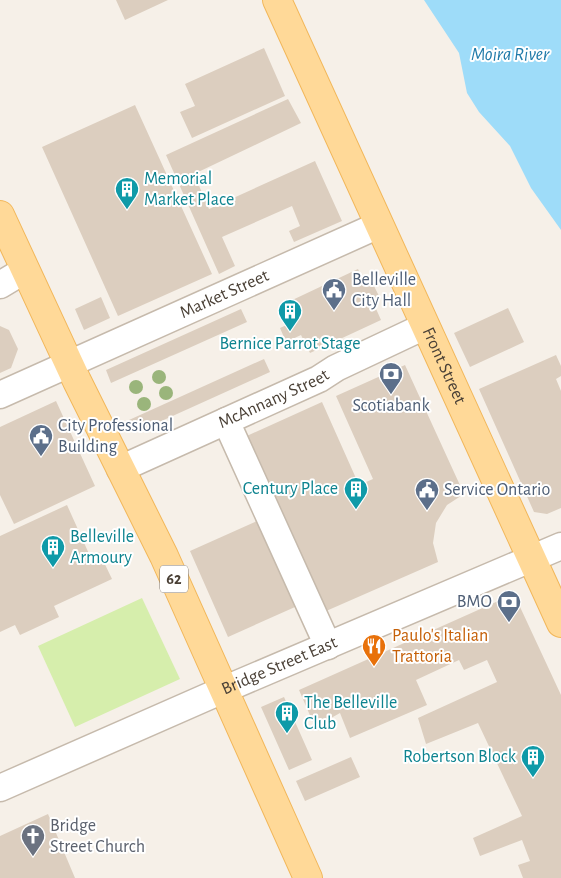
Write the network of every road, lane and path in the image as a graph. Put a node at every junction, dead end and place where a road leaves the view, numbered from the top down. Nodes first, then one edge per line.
1 (277, 0) edge
2 (0, 215) edge
3 (379, 225) junction
4 (25, 270) junction
5 (0, 286) edge
6 (425, 326) junction
7 (69, 363) junction
8 (0, 395) edge
9 (226, 421) junction
10 (120, 469) junction
11 (561, 546) edge
12 (531, 560) junction
13 (561, 623) edge
14 (328, 646) junction
15 (223, 690) junction
16 (0, 788) edge
17 (308, 878) edge

1 - 3 main road, Front Street
2 - 4 main road, 62
3 - 6 main road, Front Street
3 - 7 street, Market Street
4 - 5 street
4 - 7 main road, 62
6 - 9 street, McAnnany Street
6 - 12 main road, Front Street
7 - 8 street, Market Street
7 - 10 main road, 62
9 - 10 street, McAnnany Street
9 - 14 street
10 - 15 main road, 62
11 - 12 street, Bridge Street East
12 - 13 main road, Front Street
12 - 14 street, Bridge Street East
14 - 15 street, Bridge Street East
15 - 16 street, Bridge Street East
15 - 17 main road, 62

